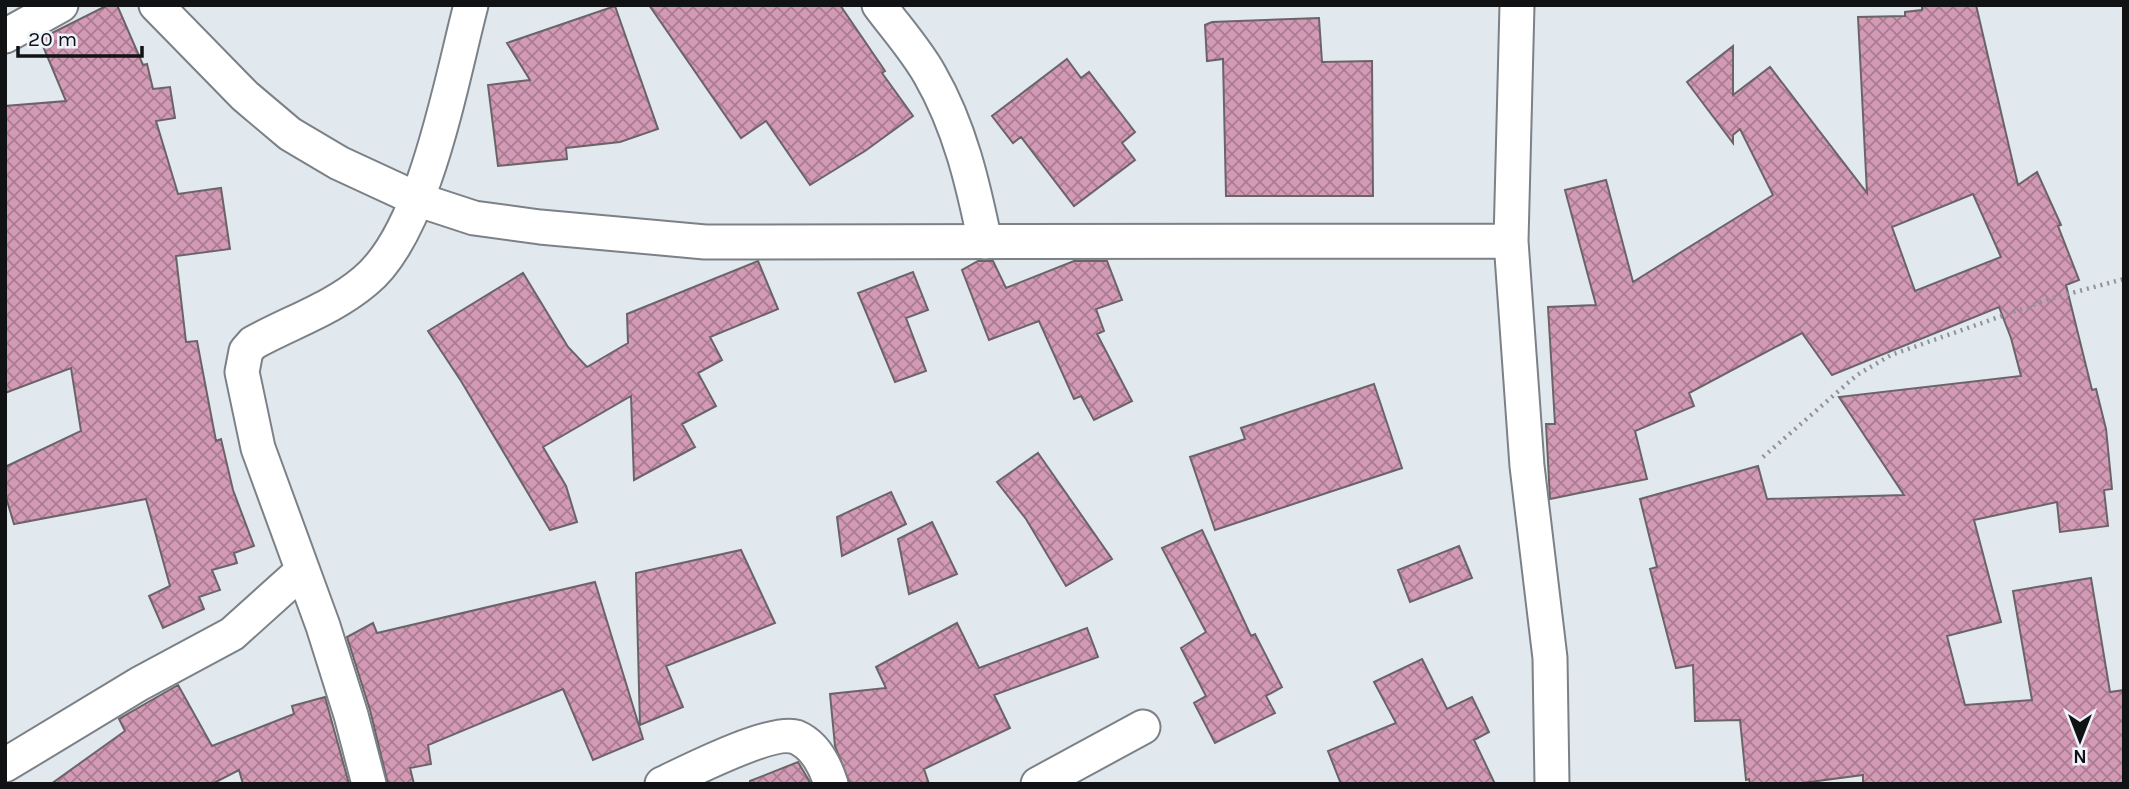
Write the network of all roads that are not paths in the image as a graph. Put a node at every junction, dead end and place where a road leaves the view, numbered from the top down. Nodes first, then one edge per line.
1 (61, 5) edge
2 (156, 5) edge
3 (471, 5) edge
4 (879, 5) edge
5 (1517, 5) edge
6 (5, 36) edge
7 (419, 200) junction
8 (1511, 241) junction
9 (985, 242) junction
10 (302, 571) junction
11 (1143, 727) dead end
12 (5, 765) edge
13 (369, 784) edge
14 (662, 784) edge
15 (831, 784) edge
16 (1038, 784) edge
17 (1552, 784) edge

1 - 6 street
2 - 7 street
3 - 7 street
4 - 9 street
5 - 8 street
7 - 9 street
7 - 10 street
8 - 9 street
8 - 17 street
10 - 12 street
10 - 13 street
11 - 16 street
14 - 15 street

